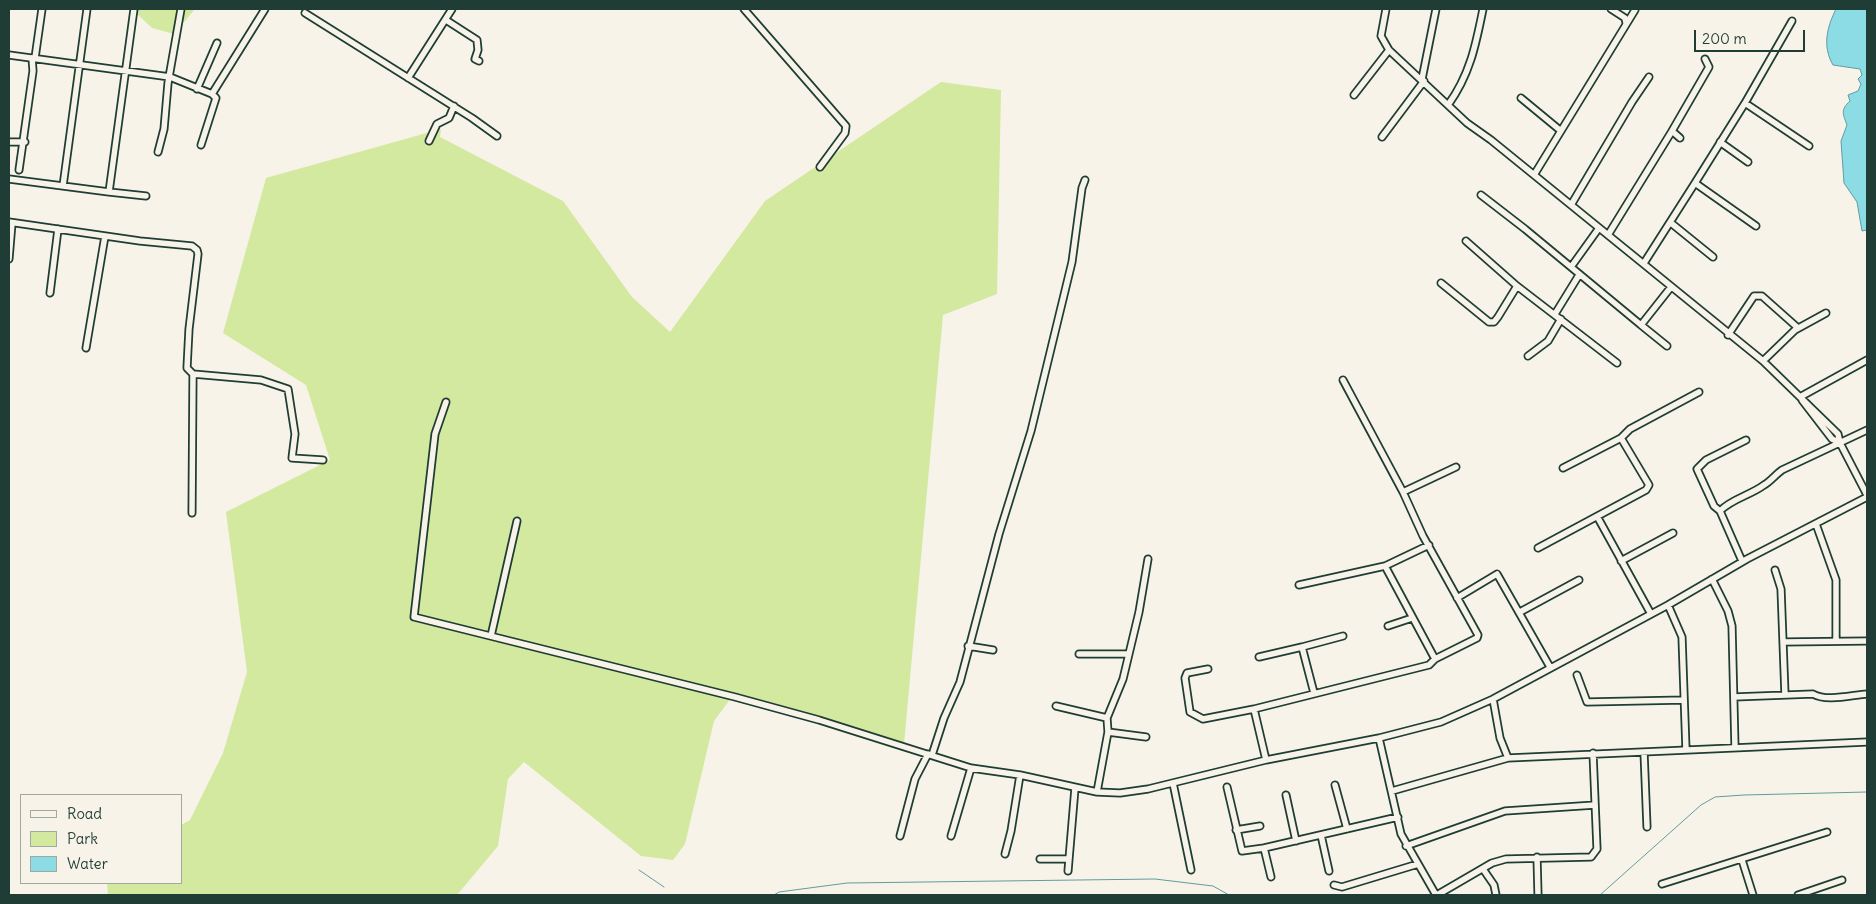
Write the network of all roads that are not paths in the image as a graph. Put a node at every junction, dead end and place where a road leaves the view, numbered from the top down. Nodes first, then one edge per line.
1 (42, 9) edge
2 (87, 9) edge
3 (134, 9) edge
4 (181, 9) edge
5 (265, 9) edge
6 (452, 9) edge
7 (744, 9) edge
8 (1386, 9) edge
9 (1436, 9) edge
10 (1483, 9) edge
11 (1611, 9) edge
12 (1635, 10) edge
13 (306, 14) dead end
14 (446, 20) junction
15 (1792, 21) dead end
16 (1626, 23) junction
17 (218, 43) dead end
18 (1390, 50) junction
19 (9, 55) edge
20 (34, 58) junction
21 (1705, 59) dead end
22 (479, 61) dead end
23 (80, 65) junction
24 (126, 72) junction
25 (170, 77) junction
26 (1649, 77) dead end
27 (408, 78) junction
28 (1423, 80) junction
29 (197, 88) junction
30 (212, 94) junction
31 (1354, 95) dead end
32 (1521, 98) dead end
33 (1745, 103) junction
34 (1448, 105) junction
35 (454, 106) junction
36 (1561, 131) junction
37 (1672, 131) junction
38 (497, 136) dead end
39 (1382, 137) dead end
40 (1680, 138) dead end
41 (430, 140) dead end
42 (9, 142) edge
43 (25, 142) junction
44 (1720, 142) junction
45 (201, 145) dead end
46 (1809, 146) dead end
47 (158, 152) dead end
48 (1748, 162) dead end
49 (820, 167) dead end
50 (19, 170) dead end
51 (1534, 175) junction
52 (9, 179) edge
53 (1085, 180) dead end
54 (1695, 183) junction
55 (63, 186) junction
56 (109, 192) junction
57 (146, 196) dead end
58 (1481, 196) dead end
59 (1571, 205) junction
60 (10, 222) edge
61 (1671, 223) junction
62 (1756, 226) dead end
63 (1599, 228) junction
64 (58, 229) junction
65 (1608, 235) junction
66 (105, 236) junction
67 (1466, 241) dead end
68 (1713, 256) dead end
69 (9, 259) edge
70 (1644, 263) junction
71 (1570, 267) junction
72 (1579, 275) junction
73 (1441, 283) dead end
74 (1517, 286) junction
75 (1671, 287) junction
76 (50, 293) dead end
77 (1826, 313) dead end
78 (1555, 314) junction
79 (1561, 319) junction
80 (1641, 324) junction
81 (1798, 328) junction
82 (1728, 335) junction
83 (1667, 346) dead end
84 (86, 348) dead end
85 (1528, 356) dead end
86 (1867, 360) edge
87 (1763, 361) junction
88 (1617, 363) dead end
89 (193, 374) junction
90 (1343, 380) dead end
91 (1699, 392) dead end
92 (1800, 397) junction
93 (446, 402) dead end
94 (1867, 430) edge
95 (1621, 438) junction
96 (1746, 440) dead end
97 (1840, 443) junction
98 (322, 460) dead end
99 (1456, 467) dead end
100 (1563, 468) dead end
101 (1402, 492) junction
102 (1867, 496) edge
103 (1720, 512) junction
104 (192, 513) dead end
105 (1598, 518) junction
106 (517, 520) dead end
107 (1816, 524) junction
108 (1673, 533) dead end
109 (1429, 545) junction
110 (1538, 548) dead end
111 (1148, 558) dead end
112 (1621, 561) junction
113 (1742, 561) junction
114 (1385, 566) junction
115 (1775, 570) dead end
116 (1712, 579) junction
117 (1579, 580) dead end
118 (1299, 585) dead end
119 (1457, 598) junction
120 (1668, 605) junction
121 (1520, 612) junction
122 (1651, 614) junction
123 (1412, 618) junction
124 (1388, 626) dead end
125 (491, 636) junction
126 (1343, 636) dead end
127 (1836, 641) junction
128 (1867, 641) edge
129 (1783, 642) junction
130 (968, 646) junction
131 (1302, 647) junction
132 (993, 650) dead end
133 (1078, 654) dead end
134 (1129, 654) junction
135 (1259, 657) dead end
136 (1436, 659) junction
137 (1550, 667) junction
138 (1208, 669) dead end
139 (1577, 675) dead end
140 (1314, 693) junction
141 (1867, 694) edge
142 (1785, 695) junction
143 (1734, 697) junction
144 (1493, 699) junction
145 (1684, 700) junction
146 (1056, 706) dead end
147 (1254, 709) junction
148 (1107, 718) junction
149 (1108, 732) junction
150 (1146, 737) dead end
151 (1379, 738) junction
152 (1867, 742) edge
153 (1735, 748) junction
154 (1686, 750) junction
155 (1644, 752) junction
156 (1593, 753) junction
157 (930, 754) junction
158 (1508, 758) junction
159 (1266, 760) junction
160 (971, 768) junction
161 (1020, 775) junction
162 (1173, 783) junction
163 (1336, 785) dead end
164 (1227, 787) dead end
165 (1075, 788) junction
166 (1392, 791) junction
167 (1097, 792) junction
168 (1286, 795) dead end
169 (1595, 805) junction
170 (1398, 817) junction
171 (1260, 826) dead end
172 (1647, 827) dead end
173 (1346, 829) junction
174 (1236, 830) junction
175 (1827, 832) dead end
176 (1321, 835) junction
177 (900, 836) dead end
178 (951, 836) dead end
179 (1296, 841) junction
180 (1406, 846) junction
181 (1264, 848) junction
182 (1005, 854) dead end
183 (1537, 857) junction
184 (1040, 859) dead end
185 (1069, 859) junction
186 (1742, 860) junction
187 (1418, 864) junction
188 (1483, 869) junction
189 (1190, 870) dead end
190 (1068, 871) dead end
191 (1329, 871) dead end
192 (1272, 877) dead end
193 (1842, 880) dead end
194 (1662, 884) dead end
195 (1334, 885) dead end
196 (1437, 895) edge
197 (1496, 895) edge
198 (1538, 895) edge
199 (1753, 895) edge
200 (1798, 895) edge

1 - 20 street
2 - 23 street
3 - 24 street
4 - 25 street
5 - 30 street
6 - 14 street
7 - 49 street
8 - 18 street
9 - 28 street
10 - 34 street
11 - 16 street
12 - 16 street
13 - 27 street
14 - 22 street
14 - 27 street
15 - 33 street
16 - 36 street
17 - 29 street
18 - 28 street
18 - 31 street
19 - 20 street
20 - 23 street
20 - 43 street
21 - 37 street
23 - 24 street
23 - 55 street
24 - 25 street
24 - 56 street
25 - 29 street
25 - 47 street
26 - 59 street
27 - 35 street
28 - 34 street
28 - 39 street
29 - 30 street
30 - 45 street
32 - 36 street
33 - 44 street
33 - 46 street
34 - 51 street
35 - 38 street
35 - 41 street
36 - 51 street
37 - 40 street
37 - 65 street
42 - 43 street
43 - 50 street
44 - 48 street
44 - 54 street
51 - 59 street
52 - 55 street
53 - 130 street
54 - 61 street
54 - 62 street
55 - 56 street
56 - 57 street
58 - 71 street
59 - 63 street
60 - 64 street
60 - 69 street
61 - 68 street
61 - 70 street
63 - 65 street
63 - 71 street
64 - 66 street
64 - 76 street
65 - 70 street
66 - 84 street
66 - 89 street
67 - 74 street
70 - 75 street
71 - 72 street
72 - 78 street
72 - 80 street
73 - 74 street
74 - 78 street
75 - 80 street
75 - 82 street
77 - 81 street
78 - 79 street
79 - 85 street
79 - 88 street
80 - 83 street
81 - 82 street
81 - 87 street
82 - 87 street
86 - 92 street
87 - 92 street
89 - 98 street
89 - 104 street
90 - 101 street
91 - 95 street
92 - 97 street
93 - 125 street
94 - 97 street
95 - 100 street
95 - 105 street
96 - 103 street
97 - 102 street
97 - 103 street
99 - 101 street
101 - 109 street
102 - 107 street
103 - 113 street
105 - 110 street
105 - 112 street
106 - 125 street
107 - 113 street
107 - 127 street
108 - 112 street
109 - 114 street
109 - 119 street
111 - 134 street
112 - 122 street
113 - 116 street
114 - 118 street
114 - 123 street
115 - 129 street
116 - 120 street
116 - 143 street
117 - 121 street
119 - 121 street
119 - 136 street
120 - 122 street
120 - 145 street
121 - 137 street
122 - 137 street
123 - 124 street
123 - 136 street
125 - 157 street
126 - 131 street
127 - 128 street
127 - 129 street
129 - 142 street
130 - 132 street
130 - 157 street
131 - 135 street
131 - 140 street
133 - 134 street
134 - 148 street
136 - 140 street
137 - 144 street
138 - 147 street
139 - 145 street
140 - 147 street
141 - 142 street
142 - 143 street
143 - 153 street
144 - 151 street
144 - 158 street
145 - 154 street
146 - 148 street
147 - 159 street
148 - 149 street
149 - 150 street
149 - 167 street
151 - 159 street
151 - 166 street
152 - 153 street
153 - 154 street
154 - 155 street
155 - 156 street
155 - 172 street
156 - 158 street
156 - 169 street
157 - 160 street
157 - 177 street
158 - 166 street
159 - 162 street
160 - 161 street
160 - 178 street
161 - 165 street
161 - 182 street
162 - 167 street
162 - 189 street
163 - 173 street
164 - 174 street
165 - 167 street
165 - 185 street
166 - 170 street
168 - 179 street
169 - 180 street
169 - 183 street
170 - 173 street
170 - 180 street
171 - 174 street
173 - 176 street
174 - 181 street
175 - 186 street
176 - 179 street
176 - 191 street
179 - 181 street
180 - 187 street
181 - 192 street
183 - 188 street
183 - 198 street
184 - 185 street
185 - 190 street
186 - 194 street
186 - 199 street
187 - 195 street
187 - 196 street
188 - 196 street
188 - 197 street
193 - 200 street

